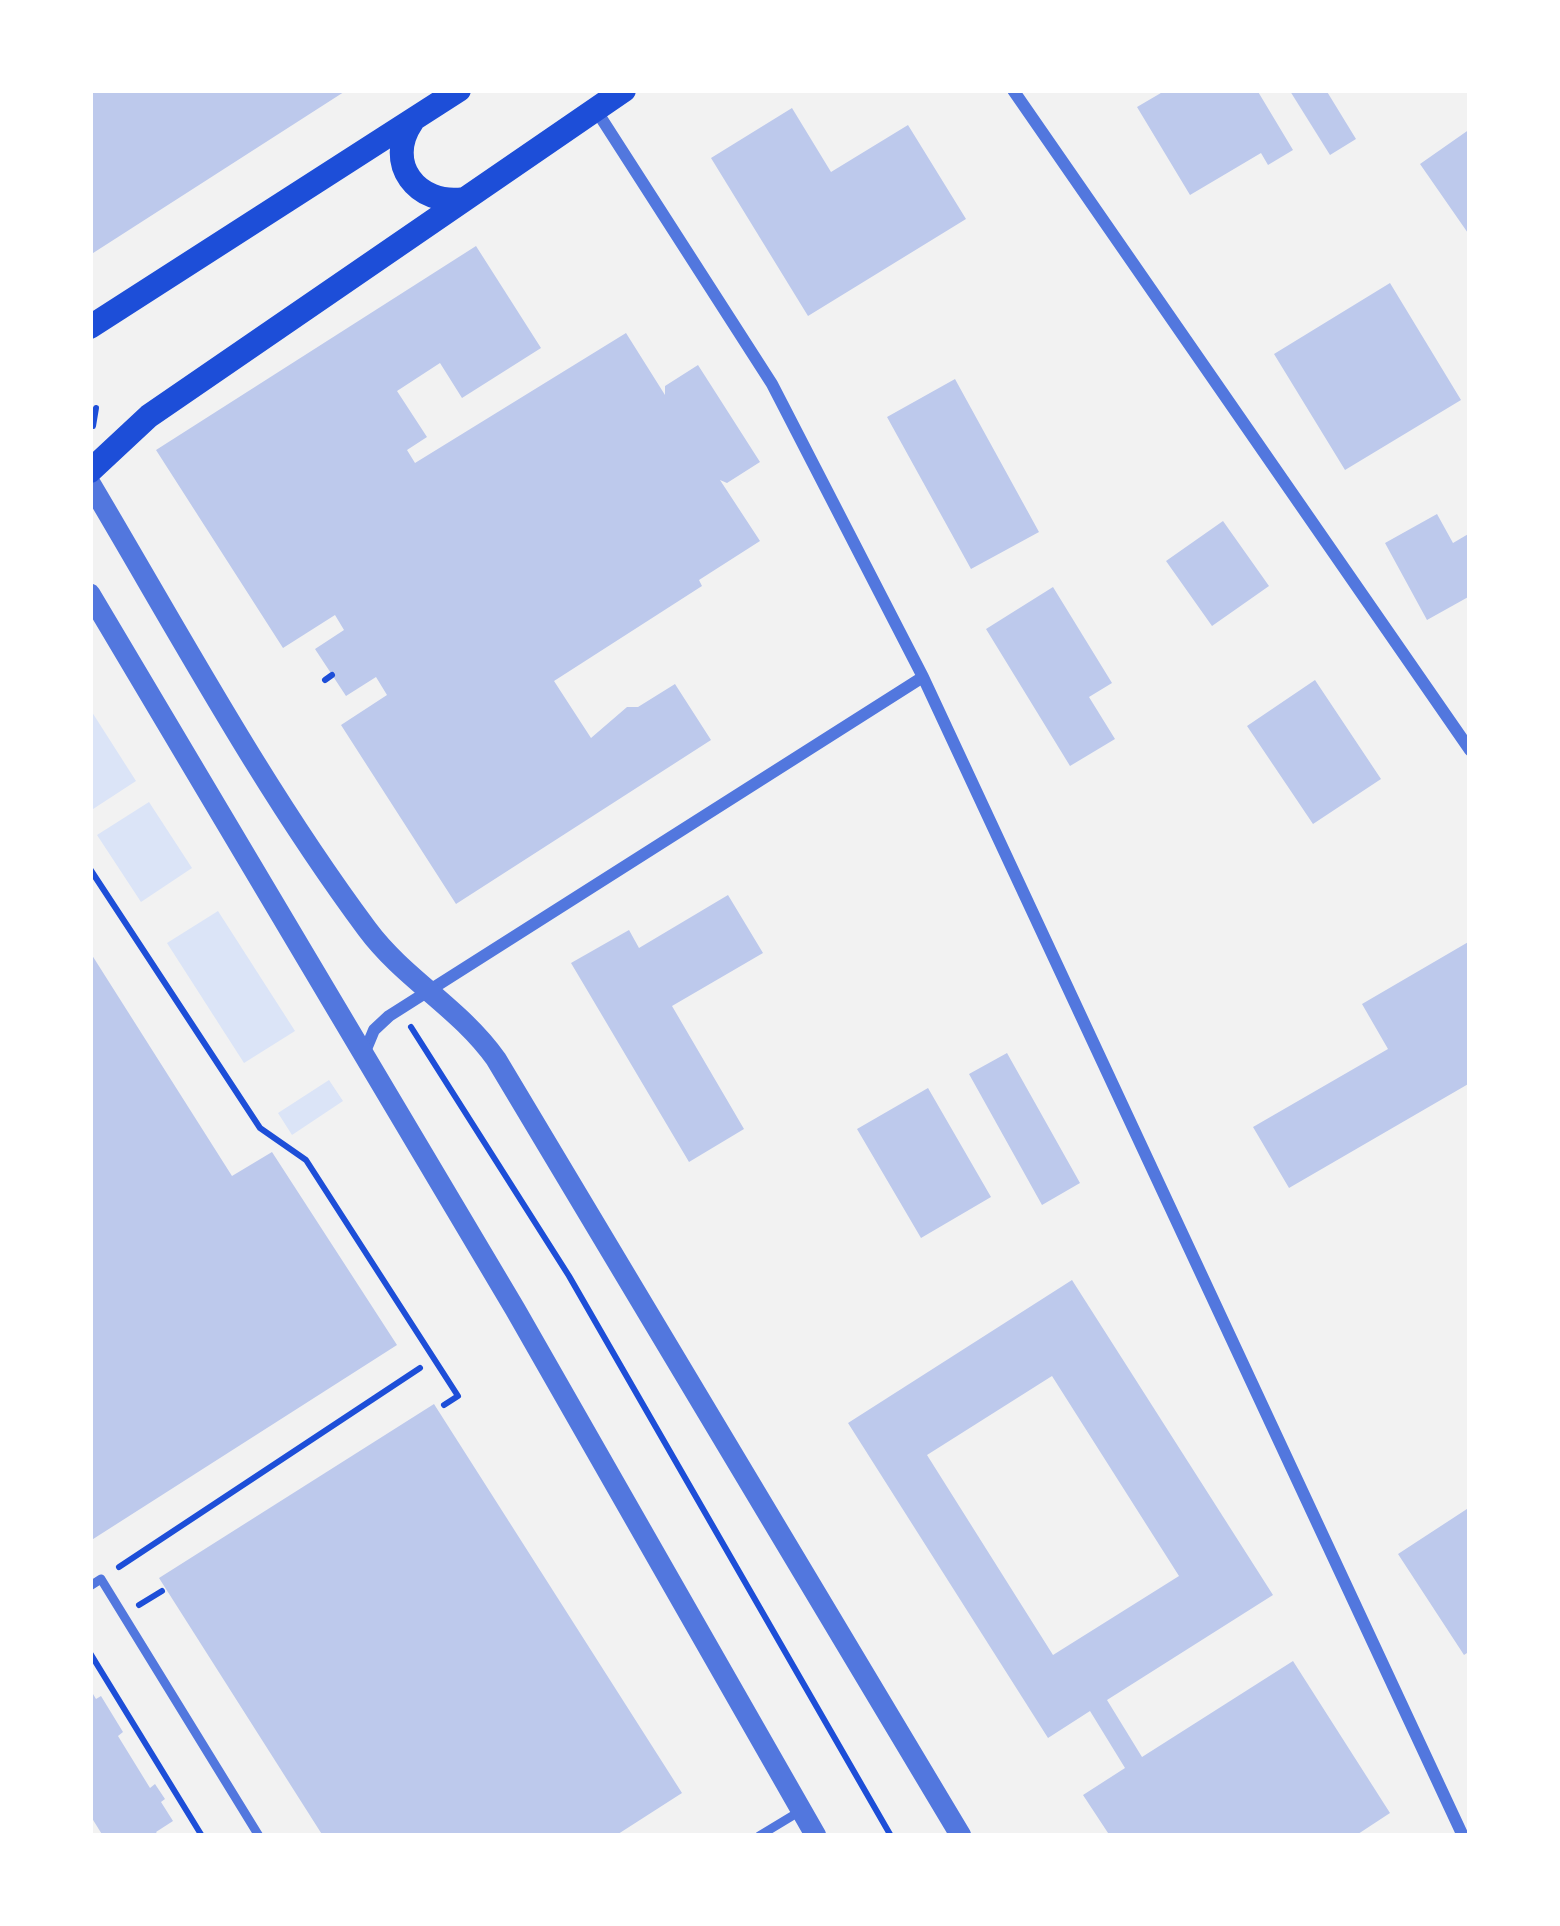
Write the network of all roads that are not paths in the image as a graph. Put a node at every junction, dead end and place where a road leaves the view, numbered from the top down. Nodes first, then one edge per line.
1 (459, 90) edge
2 (624, 90) edge
3 (1013, 90) edge
4 (596, 110) junction
5 (414, 120) junction
6 (464, 200) junction
7 (90, 327) edge
8 (90, 471) edge
9 (90, 484) edge
10 (90, 594) edge
11 (923, 677) junction
12 (1470, 750) edge
13 (429, 990) junction
14 (364, 1054) junction
15 (90, 1586) edge
16 (802, 1810) junction
17 (259, 1836) edge
18 (759, 1836) edge
19 (816, 1836) edge
20 (962, 1836) edge
21 (1463, 1836) edge

1 - 5 main road
2 - 4 main road
3 - 12 street
4 - 6 main road
4 - 11 street
5 - 6 main road
5 - 7 main road
6 - 8 main road
9 - 13 street
10 - 14 street
11 - 13 street
11 - 21 street
13 - 14 street
13 - 20 street
14 - 16 street
15 - 17 lane
16 - 18 lane
16 - 19 street

